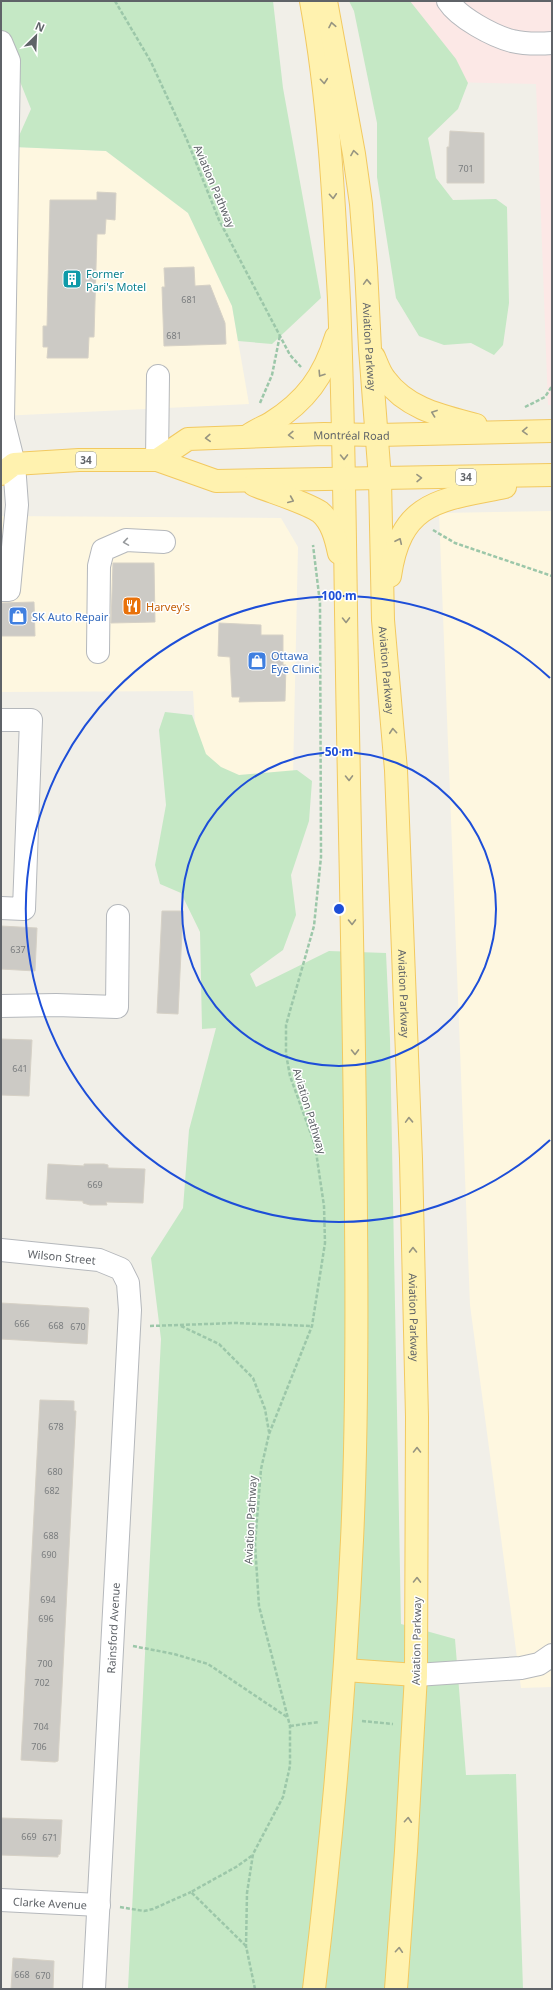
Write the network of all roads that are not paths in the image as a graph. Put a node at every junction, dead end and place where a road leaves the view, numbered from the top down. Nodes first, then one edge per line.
1 (312, 1) edge
2 (326, 1) edge
3 (448, 1) edge
4 (1, 42) edge
5 (552, 43) edge
6 (340, 325) junction
7 (370, 349) junction
8 (158, 376) dead end
9 (499, 431) junction
10 (552, 431) edge
11 (344, 434) junction
12 (378, 434) junction
13 (249, 435) junction
14 (157, 460) junction
15 (5, 464) edge
16 (552, 476) edge
17 (380, 479) junction
18 (345, 480) junction
19 (241, 481) junction
20 (8, 537) edge
21 (164, 542) dead end
22 (6, 562) edge
23 (345, 581) junction
24 (1, 590) edge
25 (383, 620) junction
26 (98, 652) dead end
27 (1, 720) edge
28 (1, 908) edge
29 (118, 916) dead end
30 (1, 1006) edge
31 (1, 1250) edge
32 (121, 1269) joint
33 (552, 1655) edge
34 (345, 1670) junction
35 (416, 1674) junction
36 (1, 1900) edge
37 (99, 1905) junction
38 (94, 1989) edge
39 (314, 1989) edge
40 (396, 1989) edge

1 -> 6 main road
7 -> 2 main road, Aviation Parkway
3 - 5 street
4 - 15 street
6 - 11 main road
6 -> 13 main road
9 -> 7 main road
7 - 12 main road, Aviation Parkway
8 - 14 street
10 -> 9 main road, Montréal Road
9 - 12 main road, Montréal Road
11 - 12 main road, Montréal Road
11 -> 13 main road, Montréal Road
11 -> 18 main road
12 - 17 main road, Aviation Parkway
13 -> 14 main road, Montréal Road
14 - 15 main road, 34
14 - 19 main road, 34
15 - 20 street
17 -> 16 main road, 34
25 -> 16 main road
17 - 18 main road, 34
17 - 25 main road, Aviation Parkway
18 - 19 main road, 34
18 - 23 main road
19 -> 23 main road
20 - 22 street
21 -> 26 street
22 - 24 street
23 -> 34 main road
35 -> 25 main road, Aviation Parkway
27 - 28 street
29 - 30 street
31 - 32 street, Wilson Street
32 - 37 street, Rainsford Avenue
33 - 35 street
34 - 35 main road
34 - 39 main road
40 -> 35 main road, Aviation Parkway
36 - 37 street, Clarke Avenue
37 - 38 street, Rainsford Avenue

